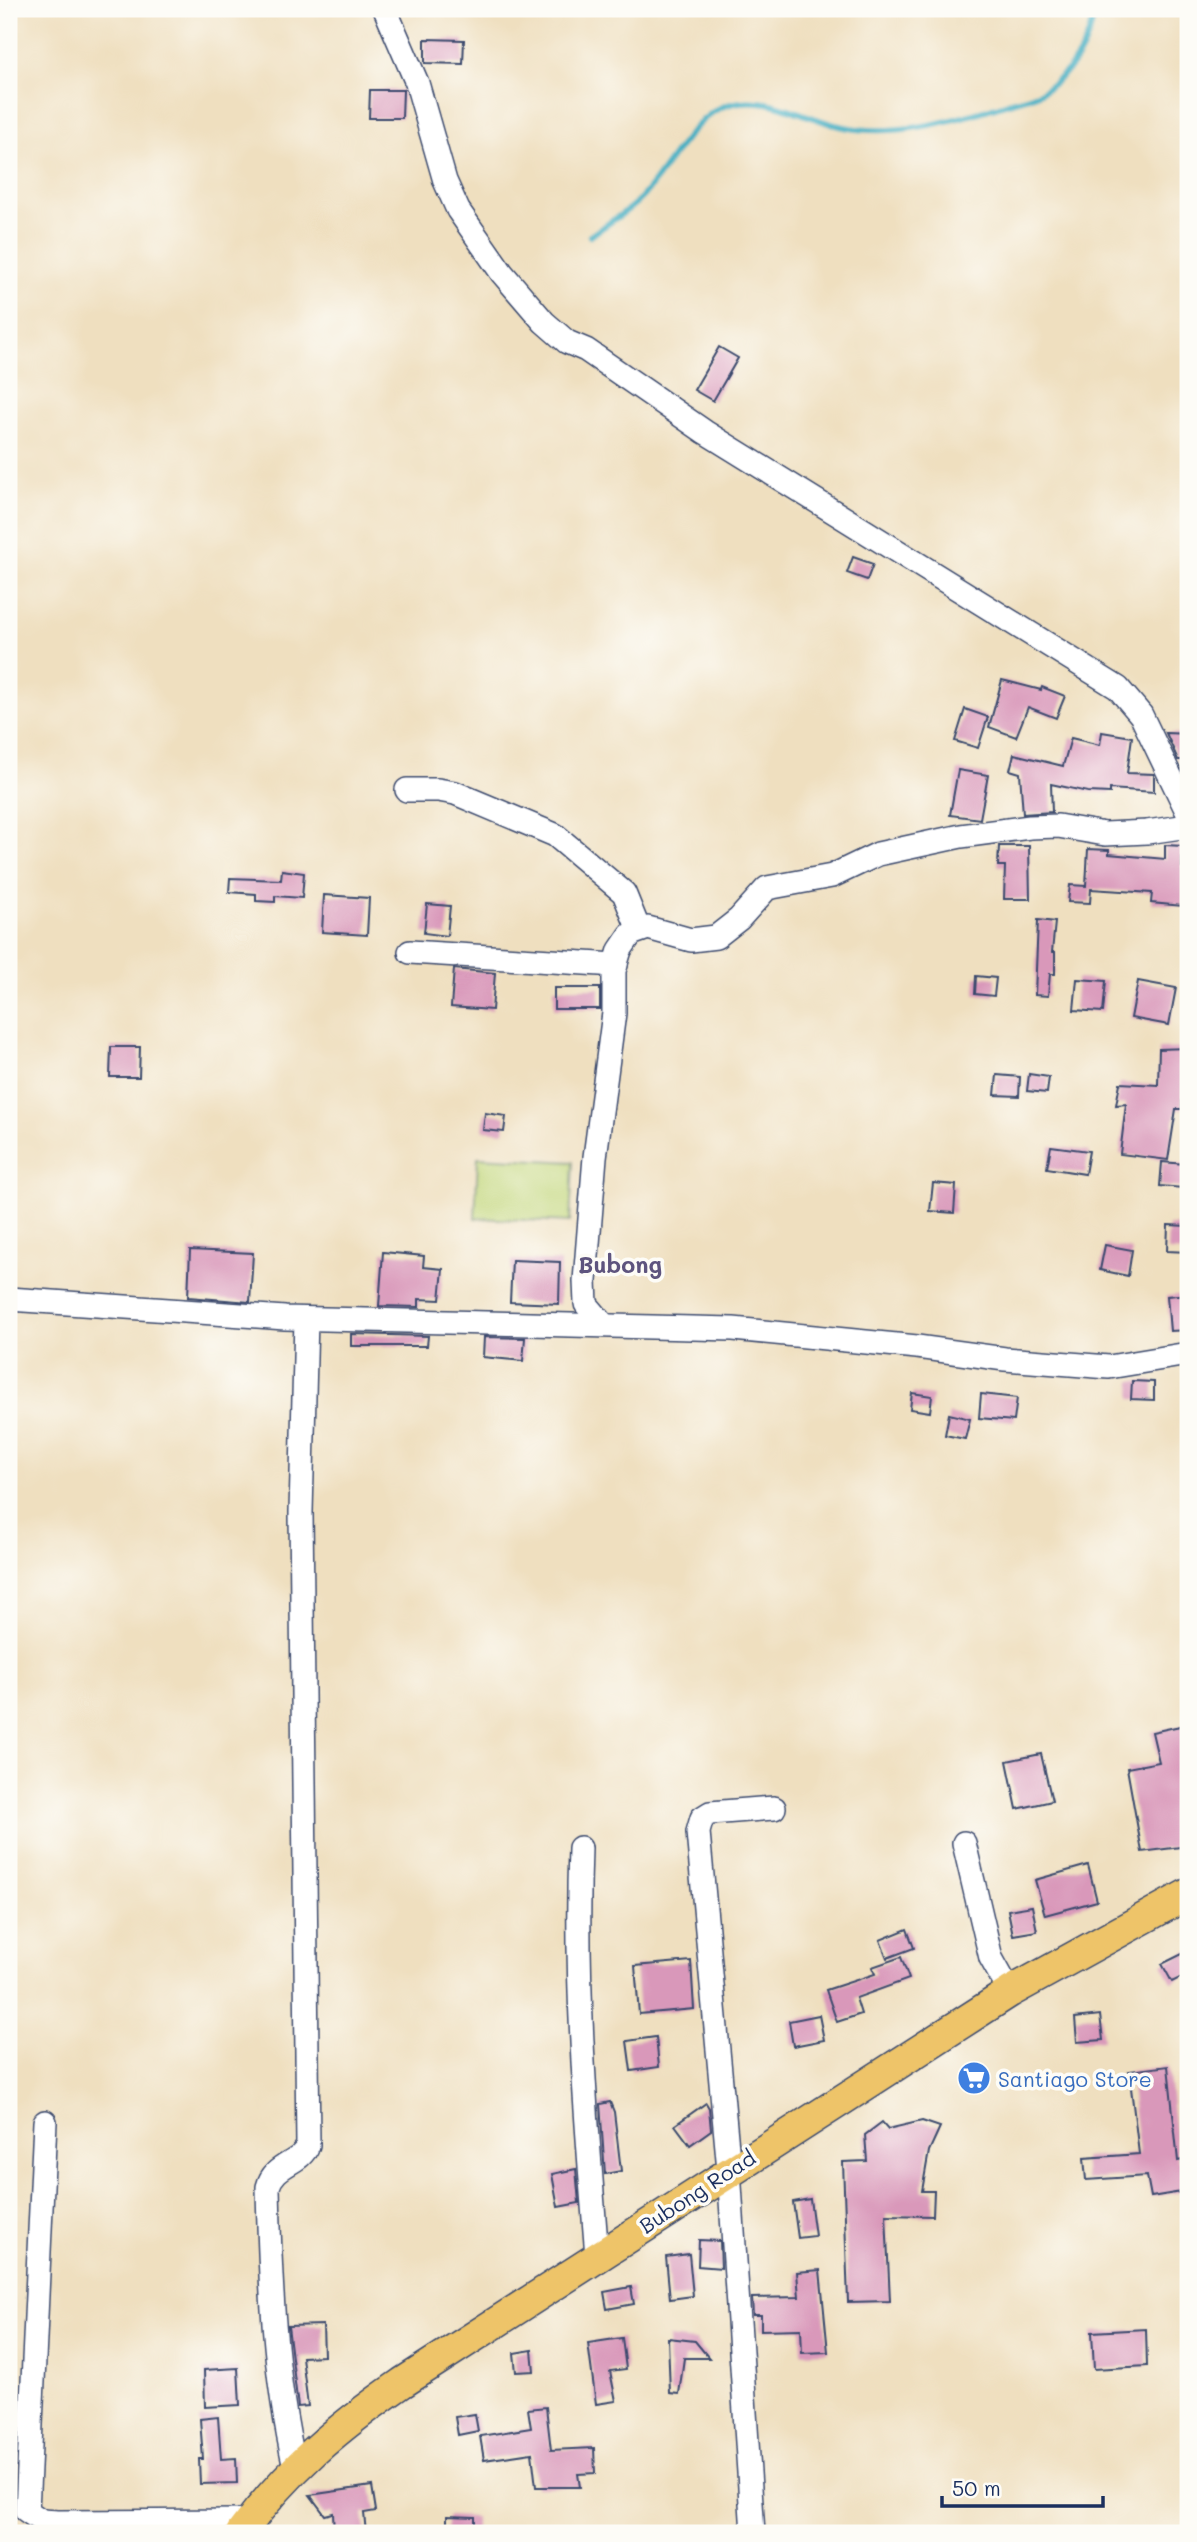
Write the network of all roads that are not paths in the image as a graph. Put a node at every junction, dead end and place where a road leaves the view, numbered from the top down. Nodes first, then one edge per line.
1 (385, 9) edge
2 (407, 790) dead end
3 (1188, 813) edge
4 (1188, 826) edge
5 (639, 930) junction
6 (410, 952) dead end
7 (615, 965) junction
8 (9, 1299) edge
9 (306, 1319) junction
10 (603, 1324) junction
11 (1188, 1354) edge
12 (774, 1808) dead end
13 (964, 1843) dead end
14 (580, 1848) dead end
15 (1188, 1894) edge
16 (1010, 1992) junction
17 (45, 2122) dead end
18 (729, 2170) junction
19 (597, 2256) junction
20 (295, 2467) junction
21 (246, 2527) edge
22 (753, 2533) edge

1 - 3 street
2 - 5 street
4 - 5 street
5 - 7 street
6 - 7 street
7 - 10 street
8 - 9 street
9 - 10 street
9 - 20 street
10 - 11 street
12 - 18 street
13 - 16 street
14 - 19 street
15 - 16 main road, Bubong Road
16 - 18 main road, Bubong Road
17 - 21 street
18 - 19 main road, Bubong Road
18 - 22 street
19 - 20 main road, Bubong Road
20 - 21 main road, Bubong Road

